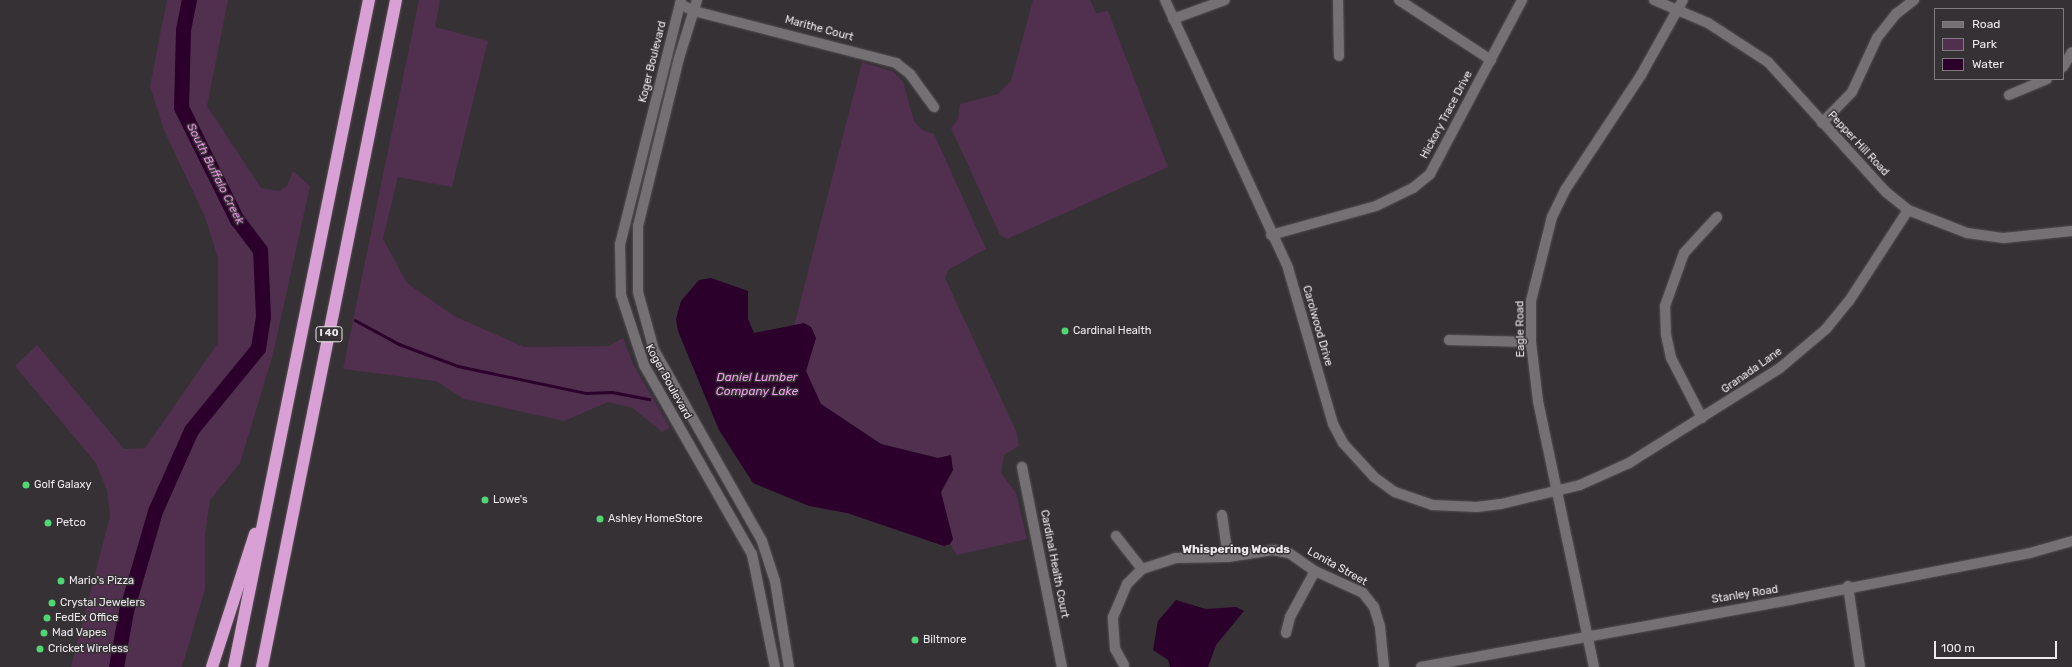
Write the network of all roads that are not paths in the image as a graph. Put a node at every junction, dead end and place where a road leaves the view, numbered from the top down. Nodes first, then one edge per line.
1 (369, 0) edge
2 (396, 0) edge
3 (697, 0) edge
4 (1165, 0) edge
5 (1225, 0) edge
6 (1338, 0) edge
7 (1399, 0) edge
8 (1522, 0) edge
9 (1654, 0) edge
10 (1683, 0) edge
11 (680, 2) edge
12 (1908, 2) edge
13 (1679, 10) junction
14 (694, 11) junction
15 (1173, 19) junction
16 (2072, 52) edge
17 (1339, 56) dead end
18 (1491, 60) junction
19 (2064, 65) edge
20 (2045, 80) edge
21 (2009, 95) dead end
22 (934, 107) dead end
23 (1822, 123) junction
24 (1908, 210) junction
25 (1717, 216) dead end
26 (2072, 231) edge
27 (1271, 235) junction
28 (1449, 340) dead end
29 (1531, 342) junction
30 (1702, 418) junction
31 (279, 454) junction
32 (1022, 467) dead end
33 (1558, 489) junction
34 (1222, 515) dead end
35 (1116, 536) dead end
36 (2072, 541) edge
37 (1228, 557) junction
38 (1142, 569) junction
39 (1315, 571) junction
40 (1848, 586) junction
41 (1286, 633) dead end
42 (1586, 636) junction
43 (1124, 665) dead end
44 (212, 667) edge
45 (234, 667) edge
46 (262, 667) edge
47 (775, 667) edge
48 (789, 667) edge
49 (1062, 667) edge
50 (1384, 667) edge
51 (1422, 667) edge
52 (1594, 667) edge
53 (1860, 667) edge

1 - 31 highway, I 40
2 - 46 highway, I 40
3 - 14 street, Koger Boulevard
4 - 15 street, Carolwood Drive
5 - 15 street
6 - 17 street
7 - 18 street
8 - 18 street, Hickory Trace Drive
9 - 13 street, Pepper Hill Road
10 - 13 street, Eagle Road
11 - 14 street, Marithe Court
11 - 47 street, Koger Boulevard
12 - 23 street
13 - 23 street, Pepper Hill Road
13 - 29 street, Eagle Road
14 - 22 street, Marithe Court
14 - 48 street, Koger Boulevard
15 - 27 street, Carolwood Drive
16 - 19 street
18 - 27 street, Hickory Trace Drive
20 - 21 street
23 - 24 street, Pepper Hill Road
24 - 26 street, Pepper Hill Road
24 - 30 street, Granada Lane
25 - 30 street
27 - 33 street, Carolwood Drive
28 - 29 street
29 - 33 street, Eagle Road
30 - 33 street, Granada Lane
31 - 44 highway
31 - 45 highway, I 40
32 - 49 street, Cardinal Health Court
33 - 42 street, Eagle Road
34 - 37 street
35 - 38 street
36 - 40 street, Stanley Road
37 - 38 street, Lonita Street
37 - 39 street, Lonita Street
38 - 43 street, Lonita Street
39 - 41 street
39 - 50 street, Lonita Street
40 - 42 street, Stanley Road
40 - 53 street
42 - 51 street, Stanley Road
42 - 52 street, Eagle Road

